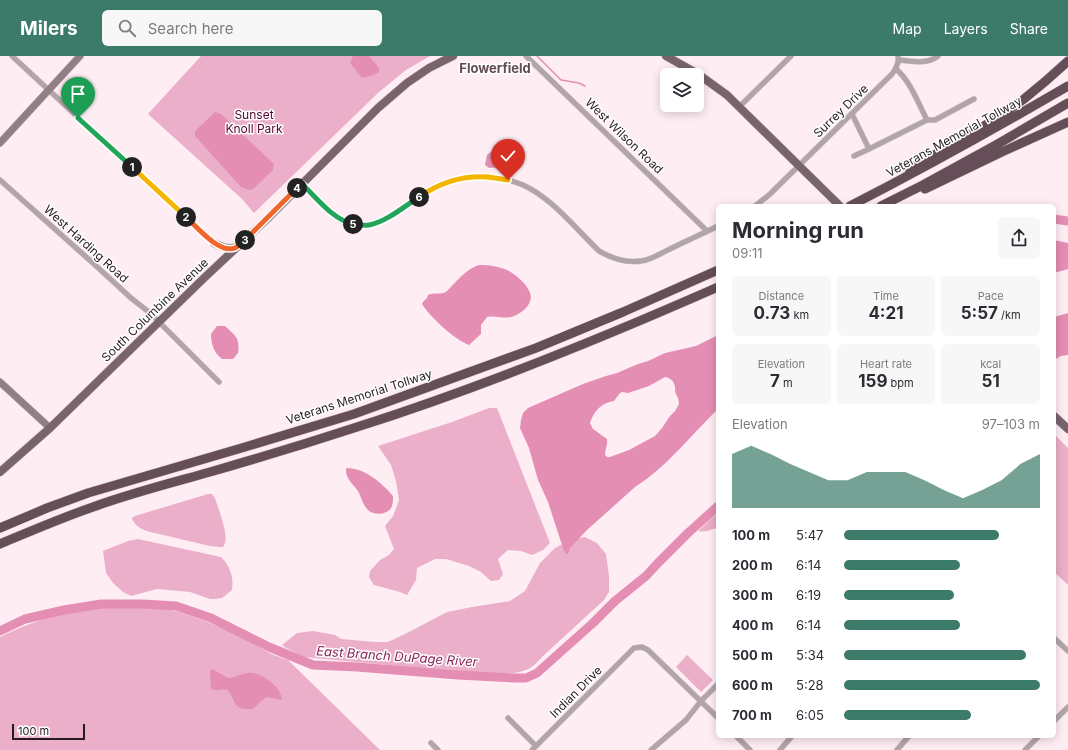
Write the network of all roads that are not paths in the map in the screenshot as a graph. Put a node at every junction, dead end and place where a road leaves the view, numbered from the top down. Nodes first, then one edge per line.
1 (12, 56) edge
2 (80, 56) edge
3 (453, 56) edge
4 (526, 56) edge
5 (666, 56) edge
6 (790, 56) edge
7 (938, 56) edge
8 (898, 58) edge
9 (1068, 61) edge
10 (896, 69) junction
11 (1068, 86) edge
12 (49, 90) junction
13 (974, 99) dead end
14 (1068, 103) edge
15 (739, 107) junction
16 (852, 114) junction
17 (927, 120) junction
18 (1068, 122) edge
19 (0, 144) edge
20 (869, 149) junction
21 (854, 156) dead end
22 (798, 166) junction
23 (0, 180) edge
24 (302, 184) junction
25 (863, 199) junction
26 (890, 201) junction
27 (758, 204) edge
28 (838, 204) edge
29 (854, 204) edge
30 (885, 204) edge
31 (716, 227) edge
32 (708, 231) junction
33 (214, 243) junction
34 (237, 247) junction
35 (221, 262) junction
36 (716, 271) edge
37 (716, 288) edge
38 (159, 322) junction
39 (0, 382) edge
40 (219, 382) dead end
41 (1056, 418) edge
42 (50, 428) junction
43 (1068, 429) edge
44 (0, 472) edge
45 (0, 528) edge
46 (0, 544) edge
47 (1056, 640) edge
48 (1068, 651) edge
49 (716, 686) edge
50 (701, 701) junction
51 (1068, 707) edge
52 (716, 716) edge
53 (508, 718) dead end
54 (1056, 719) edge
55 (738, 738) edge
56 (790, 738) edge
57 (907, 738) edge
58 (1037, 738) edge
59 (431, 743) dead end
60 (534, 748) edge
61 (438, 750) edge
62 (651, 750) edge
63 (750, 750) edge
64 (780, 750) edge
65 (897, 750) edge
66 (1024, 750) edge

1 - 12 street
2 - 12 main road
3 - 24 main road, South Columbine Avenue
4 - 32 street, West Wilson Road
5 - 15 main road
6 - 15 street
7 - 8 street
8 - 10 street, Surrey Drive
9 - 25 highway
10 - 16 street, Surrey Drive
10 - 17 street
11 - 25 highway, Veterans Memorial Tollway
12 - 19 main road
12 - 33 street
13 - 17 street
14 - 26 highway
15 - 22 main road
16 - 20 street
16 - 22 street, Surrey Drive
17 - 20 street
18 - 26 highway
20 - 21 street
22 - 27 street, Surrey Drive
22 - 28 main road
23 - 38 street, West Harding Road
24 - 32 street
24 - 34 main road, South Columbine Avenue
25 - 29 highway, Veterans Memorial Tollway
26 - 30 highway
31 - 32 street
33 - 34 main road
33 - 35 main road
34 - 35 main road, South Columbine Avenue
35 - 38 main road, South Columbine Avenue
36 - 45 highway, Veterans Memorial Tollway
37 - 46 highway
38 - 40 street, West Harding Road
38 - 42 main road, South Columbine Avenue
39 - 42 main road
41 - 43 main road
42 - 44 main road, South Columbine Avenue
47 - 48 street
49 - 50 street
50 - 52 street
50 - 60 street, Indian Drive
50 - 62 street
51 - 54 street
53 - 60 street
55 - 63 street
56 - 64 street
57 - 65 street
58 - 66 street
59 - 61 street

